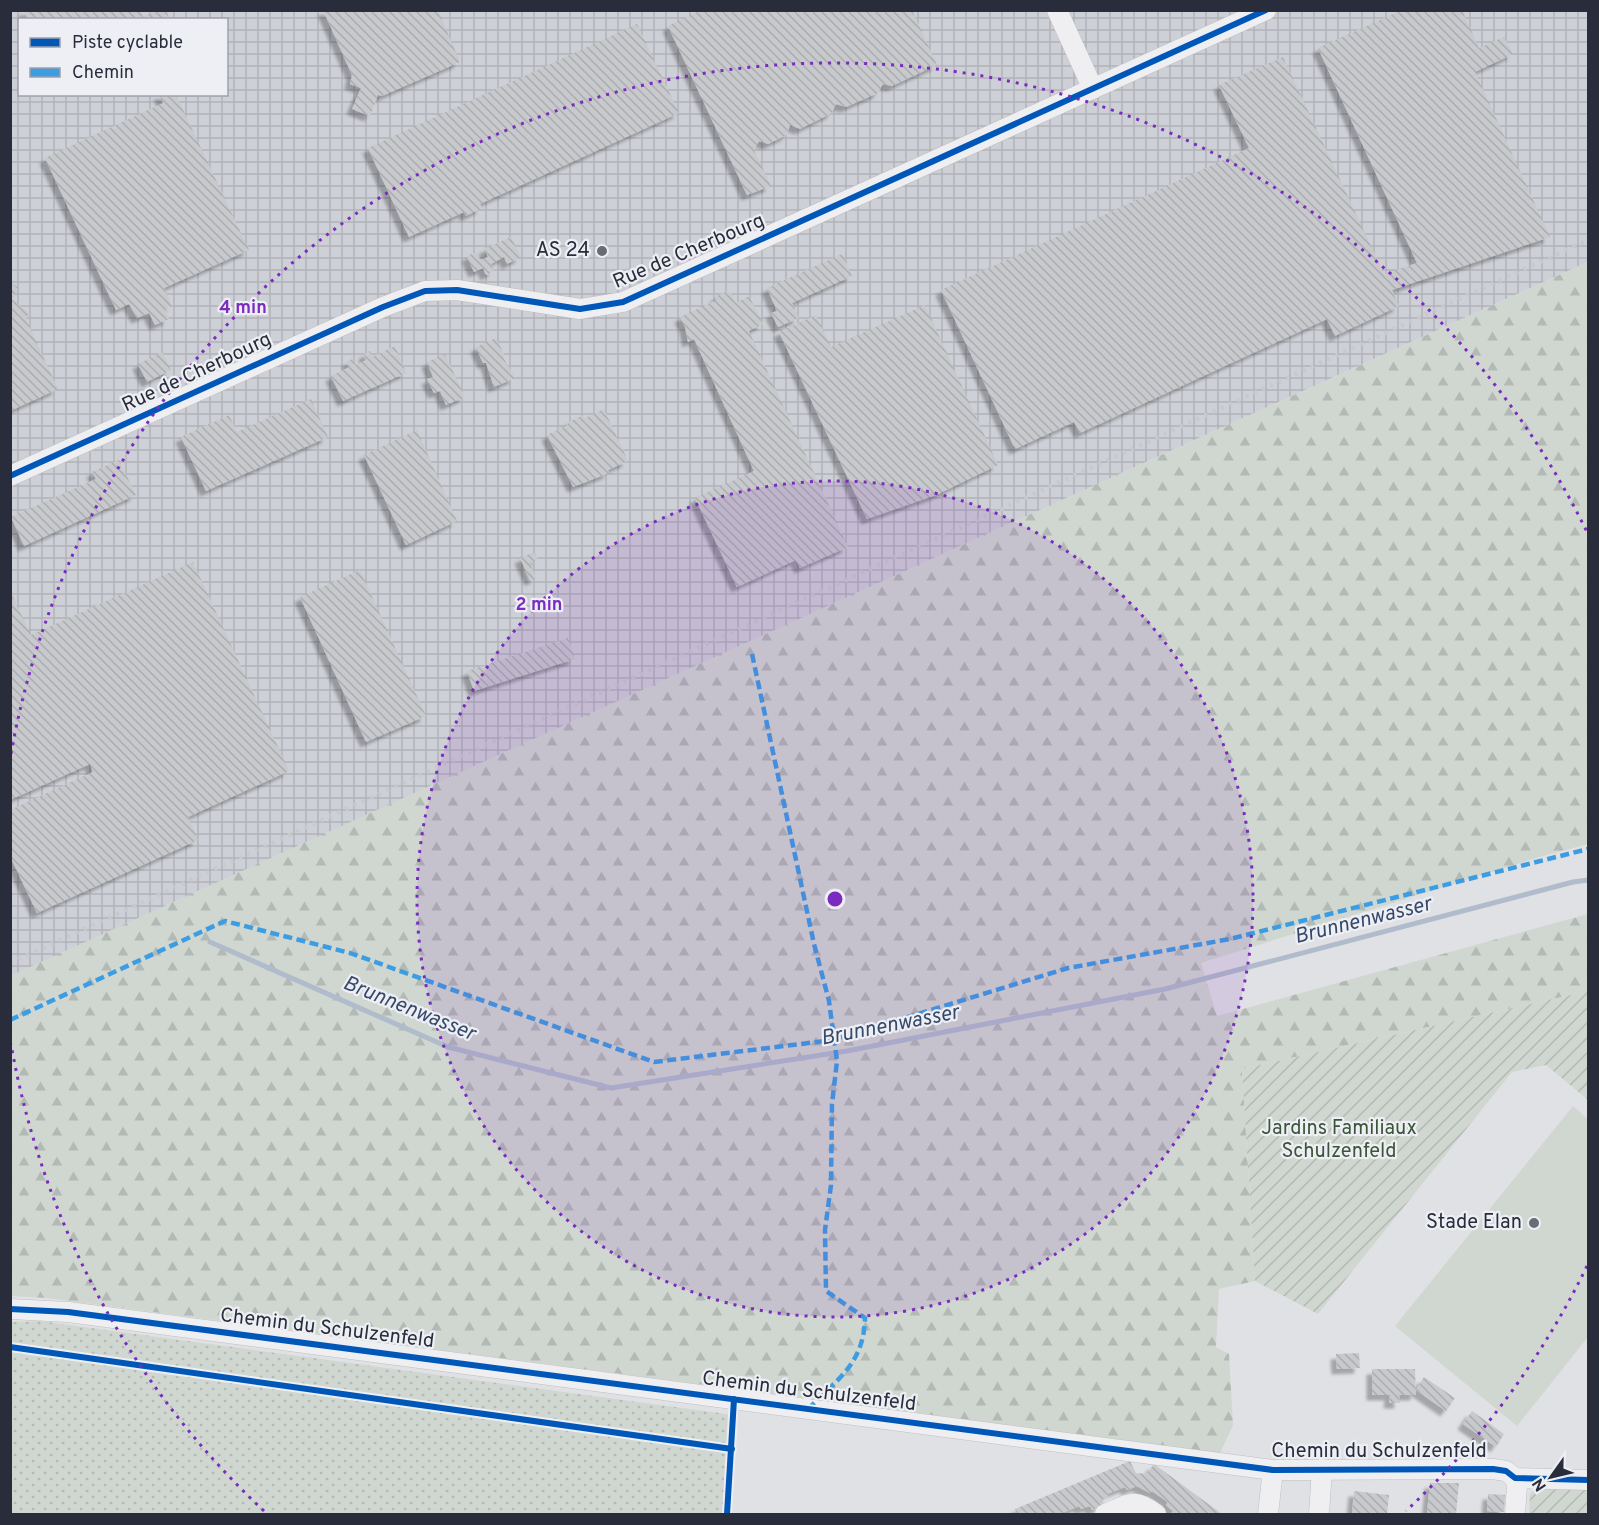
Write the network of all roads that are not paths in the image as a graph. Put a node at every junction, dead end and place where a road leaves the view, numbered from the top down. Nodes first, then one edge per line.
1 (1057, 10) edge
2 (1266, 10) edge
3 (1093, 89) junction
4 (10, 476) edge
5 (15, 1312) edge
6 (1322, 1469) junction
7 (1273, 1470) junction
8 (1515, 1478) junction
9 (1588, 1480) edge
10 (1105, 1515) edge
11 (1156, 1515) edge
12 (1268, 1515) edge
13 (1319, 1515) edge
14 (1515, 1515) edge

1 - 3 street
2 - 3 street, Rue de Cherbourg
3 - 4 street, Rue de Cherbourg
5 - 7 street, Chemin du Schulzenfeld
6 - 7 street, Chemin du Schulzenfeld
6 - 8 street, Chemin du Schulzenfeld
6 - 13 street
7 - 12 street
8 - 9 street, Chemin du Schulzenfeld
8 - 14 street
10 - 11 street

